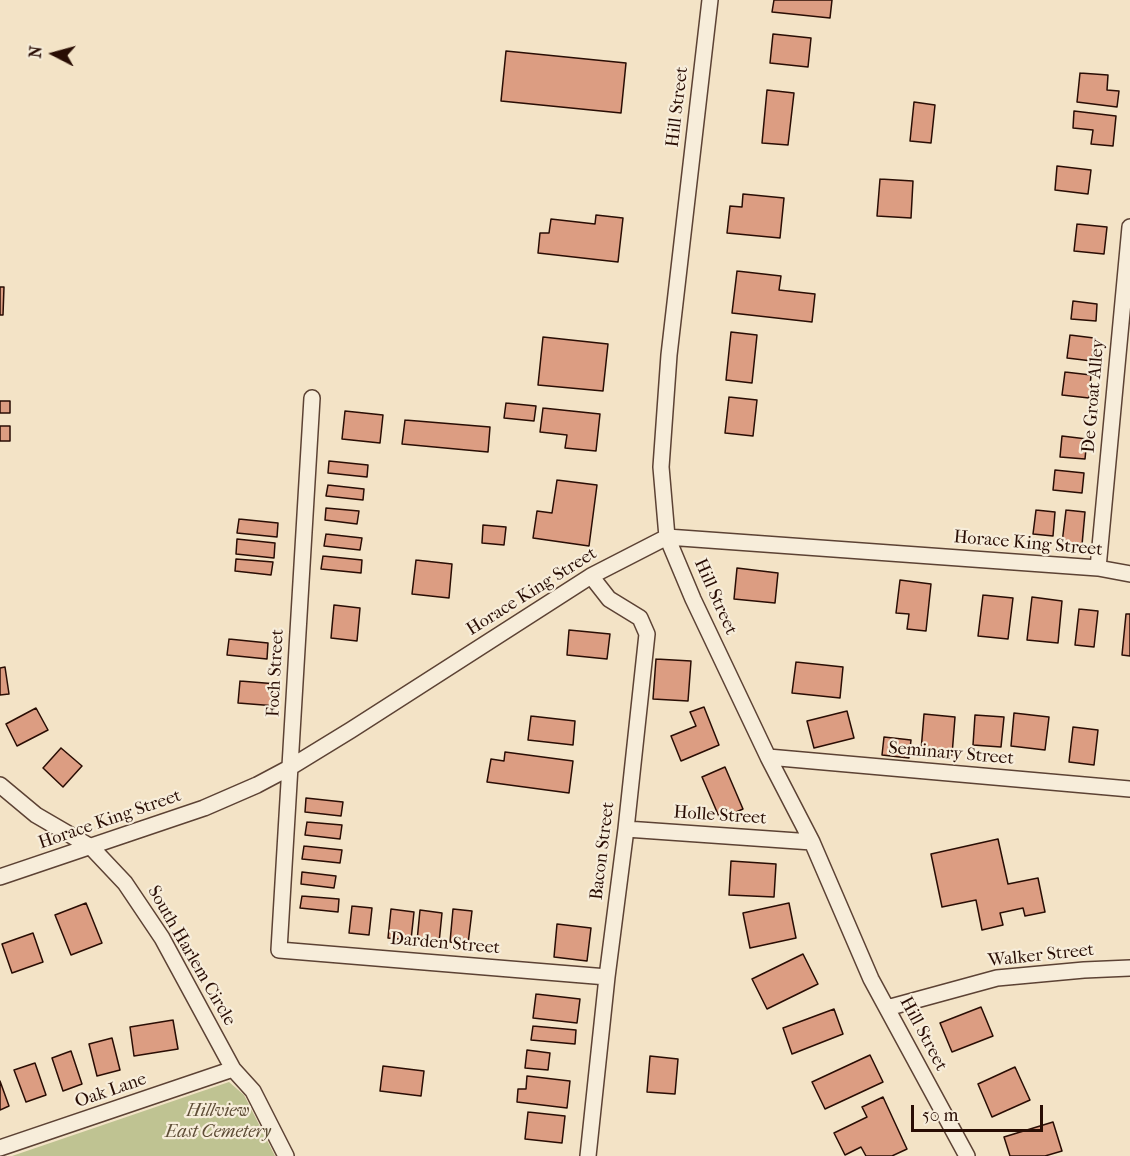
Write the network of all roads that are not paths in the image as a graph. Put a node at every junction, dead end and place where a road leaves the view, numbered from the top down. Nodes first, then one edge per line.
1 (710, 0) edge
2 (1130, 227) edge
3 (1127, 287) edge
4 (312, 398) dead end
5 (667, 537) junction
6 (1098, 568) junction
7 (1130, 574) edge
8 (591, 576) junction
9 (768, 757) junction
10 (289, 768) junction
11 (0, 785) edge
12 (1130, 789) edge
13 (626, 829) junction
14 (812, 843) junction
15 (91, 847) junction
16 (0, 877) edge
17 (279, 950) joint
18 (1130, 968) edge
19 (607, 977) junction
20 (887, 1008) junction
21 (233, 1069) junction
22 (0, 1148) edge
23 (286, 1156) edge
24 (588, 1156) edge
25 (967, 1156) edge

1 - 5 street, Hill Street
2 - 3 street, De Groat Alley
3 - 6 street, De Groat Alley
4 - 10 street, Foch Street
5 - 6 street, Horace King Street
5 - 8 street, Horace King Street
5 - 9 street, Hill Street
6 - 7 street, Horace King Street
8 - 10 street, Horace King Street
8 - 13 street, Bacon Street
9 - 12 street, Seminary Street
9 - 14 street, Hill Street
10 - 15 street, Horace King Street
10 - 17 street, Foch Street
11 - 15 street, South Harlem Circle
13 - 14 street, Holle Street
13 - 19 street, Bacon Street
14 - 20 street, Hill Street
15 - 16 street, Horace King Street
15 - 21 street, South Harlem Circle
17 - 19 street, Darden Street
18 - 20 street, Walker Street
19 - 24 street, Bacon Street
20 - 25 street, Hill Street
21 - 22 street, Oak Lane
21 - 23 street, South Harlem Circle

